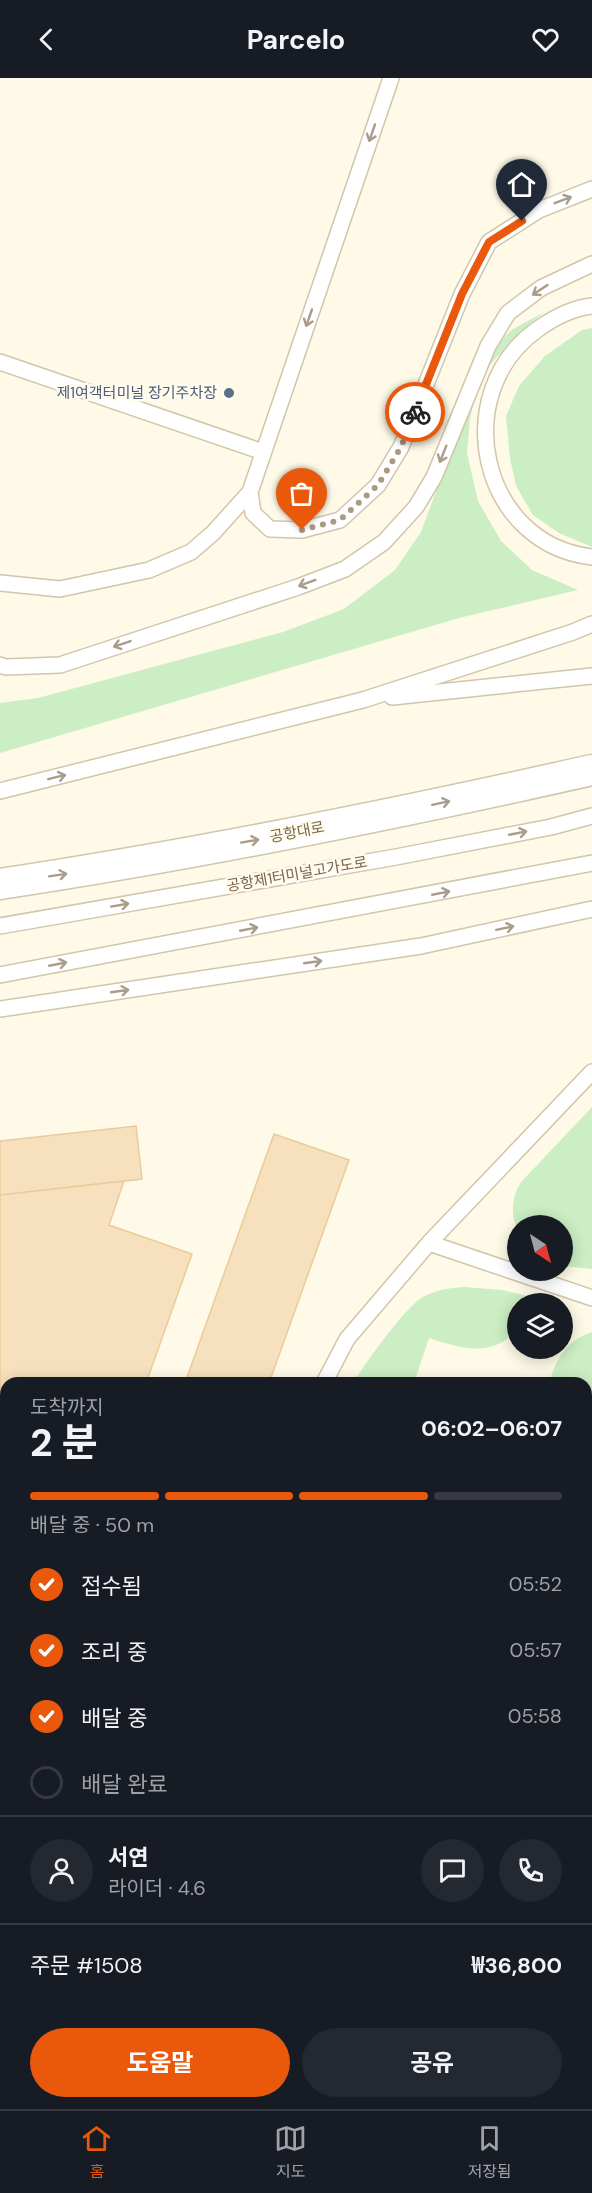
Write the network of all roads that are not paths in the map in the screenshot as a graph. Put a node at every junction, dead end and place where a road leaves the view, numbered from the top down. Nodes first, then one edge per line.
1 (391, 78) edge
2 (592, 189) edge
3 (592, 264) edge
4 (592, 306) edge
5 (0, 362) edge
6 (263, 452) junction
7 (250, 492) junction
8 (592, 557) edge
9 (0, 584) edge
10 (592, 624) edge
11 (0, 665) edge
12 (592, 676) edge
13 (363, 700) junction
14 (592, 770) edge
15 (0, 791) edge
16 (592, 816) edge
17 (592, 863) edge
18 (0, 884) edge
19 (592, 909) edge
20 (0, 926) edge
21 (0, 975) edge
22 (0, 1009) edge
23 (592, 1072) edge
24 (429, 1243) junction
25 (592, 1298) edge
26 (327, 1377) edge

1 -> 6 lane
7 -> 2 lane
3 -> 11 lane
4 - 8 lane
5 - 6 lane
6 - 7 lane
7 - 9 lane
10 - 13 lane
12 - 13 lane
15 -> 13 lane
18 -> 14 street, 공항대로
20 -> 16 lane, 공항제1터미널고가도로
21 -> 17 lane
22 -> 19 lane
23 - 24 lane
24 - 25 lane
24 - 26 lane

